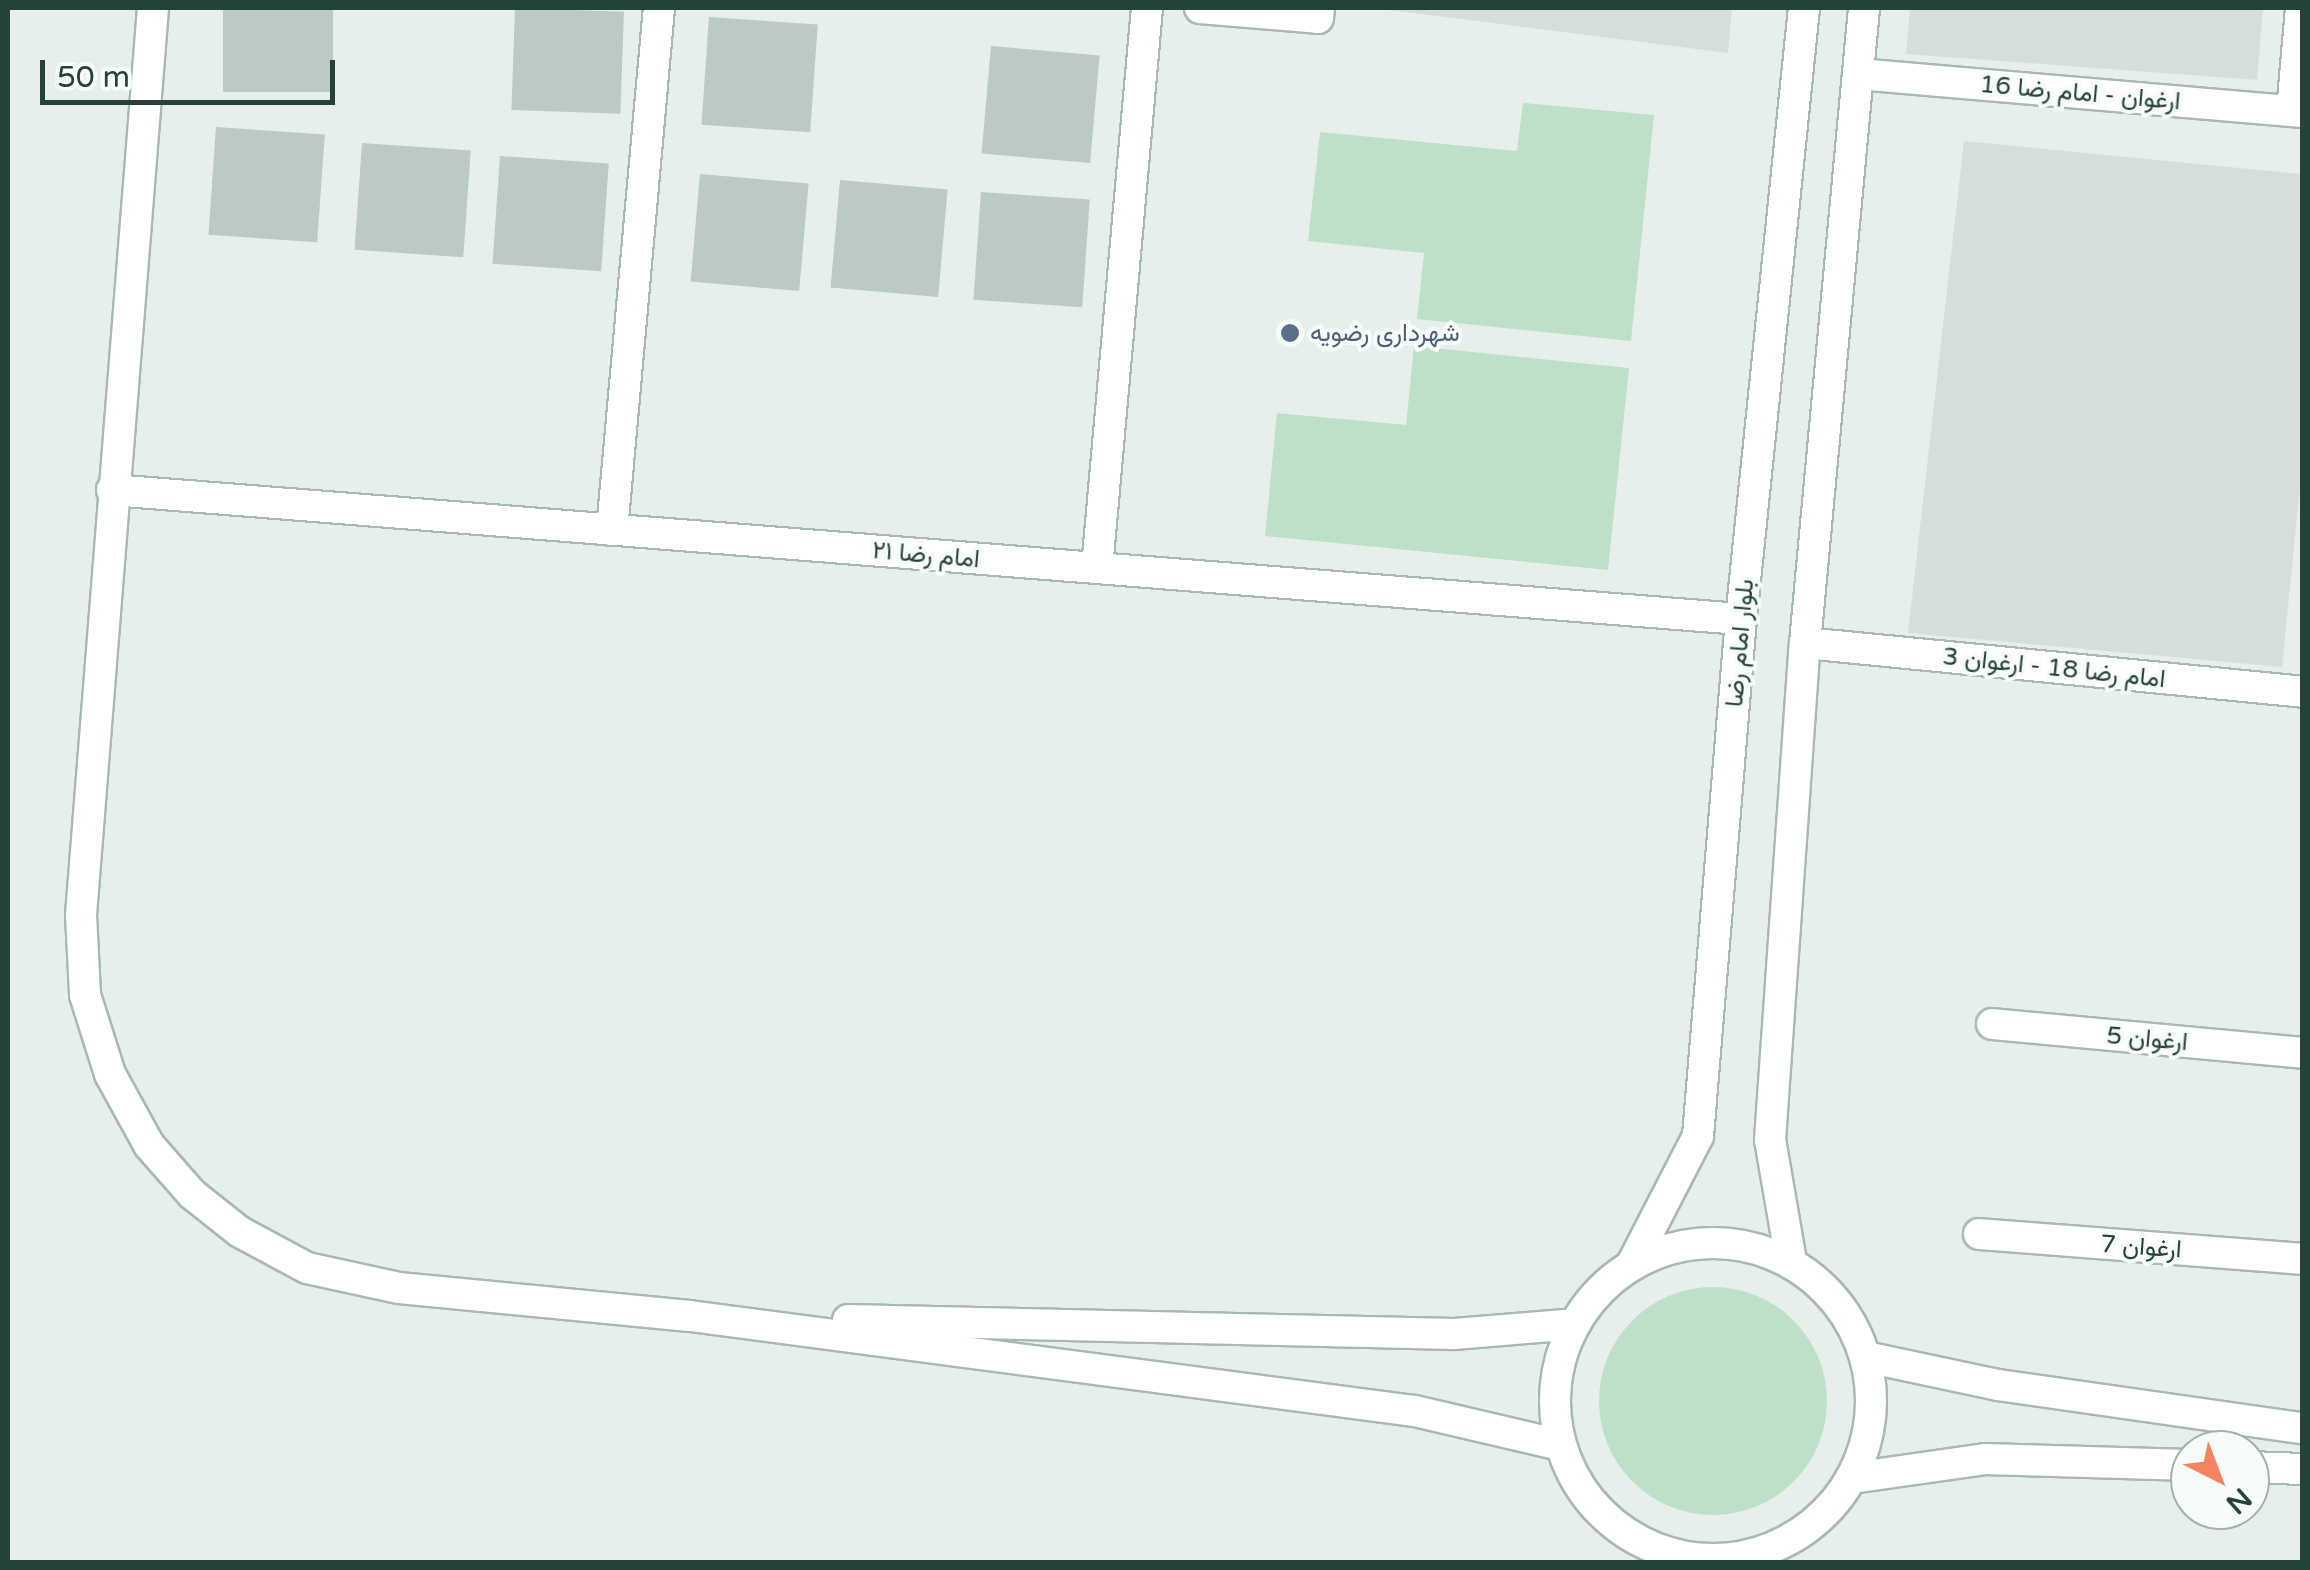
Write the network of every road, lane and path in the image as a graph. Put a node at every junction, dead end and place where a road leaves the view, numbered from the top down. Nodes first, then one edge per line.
1 (153, 8) edge
2 (659, 8) edge
3 (1148, 8) edge
4 (1200, 8) edge
5 (1319, 8) edge
6 (1804, 8) edge
7 (1864, 8) edge
8 (2301, 8) edge
9 (1858, 74) junction
10 (2297, 112) edge
11 (112, 490) junction
12 (612, 530) junction
13 (1097, 568) junction
14 (1741, 619) junction
15 (1806, 643) junction
16 (2302, 692) edge
17 (1992, 1024) dead end
18 (2302, 1053) edge
19 (1980, 1234) dead end
20 (2302, 1259) edge
21 (1791, 1262) junction
22 (1632, 1264) junction
23 (690, 1316) junction
24 (1574, 1324) junction
25 (1866, 1357) junction
26 (2302, 1428) edge
27 (1560, 1444) junction
28 (2170, 1464) edge
29 (2270, 1468) edge
30 (2302, 1469) edge
31 (1852, 1478) junction

1 - 11 street
2 - 12 street
3 - 13 street
4 - 5 street
6 - 14 street, بلوار امام رضا
7 - 9 street
8 - 10 street
9 - 10 street, ارغوان - امام رضا 16
9 - 15 street
11 - 12 street, امام رضا ۲۱
11 - 23 street
12 - 13 street, امام رضا ۲۱
13 - 14 street, امام رضا ۲۱
14 - 22 street, بلوار امام رضا
15 - 16 street, امام رضا 18 - ارغوان 3
15 - 21 street
17 - 18 street, ارغوان 5
19 - 20 street, ارغوان 7
21 - 22 street
21 - 25 street
22 - 24 street
23 - 24 street
23 - 27 street
24 - 27 street
25 - 26 street
25 - 31 street
27 - 31 street
28 - 31 street
29 - 30 street

